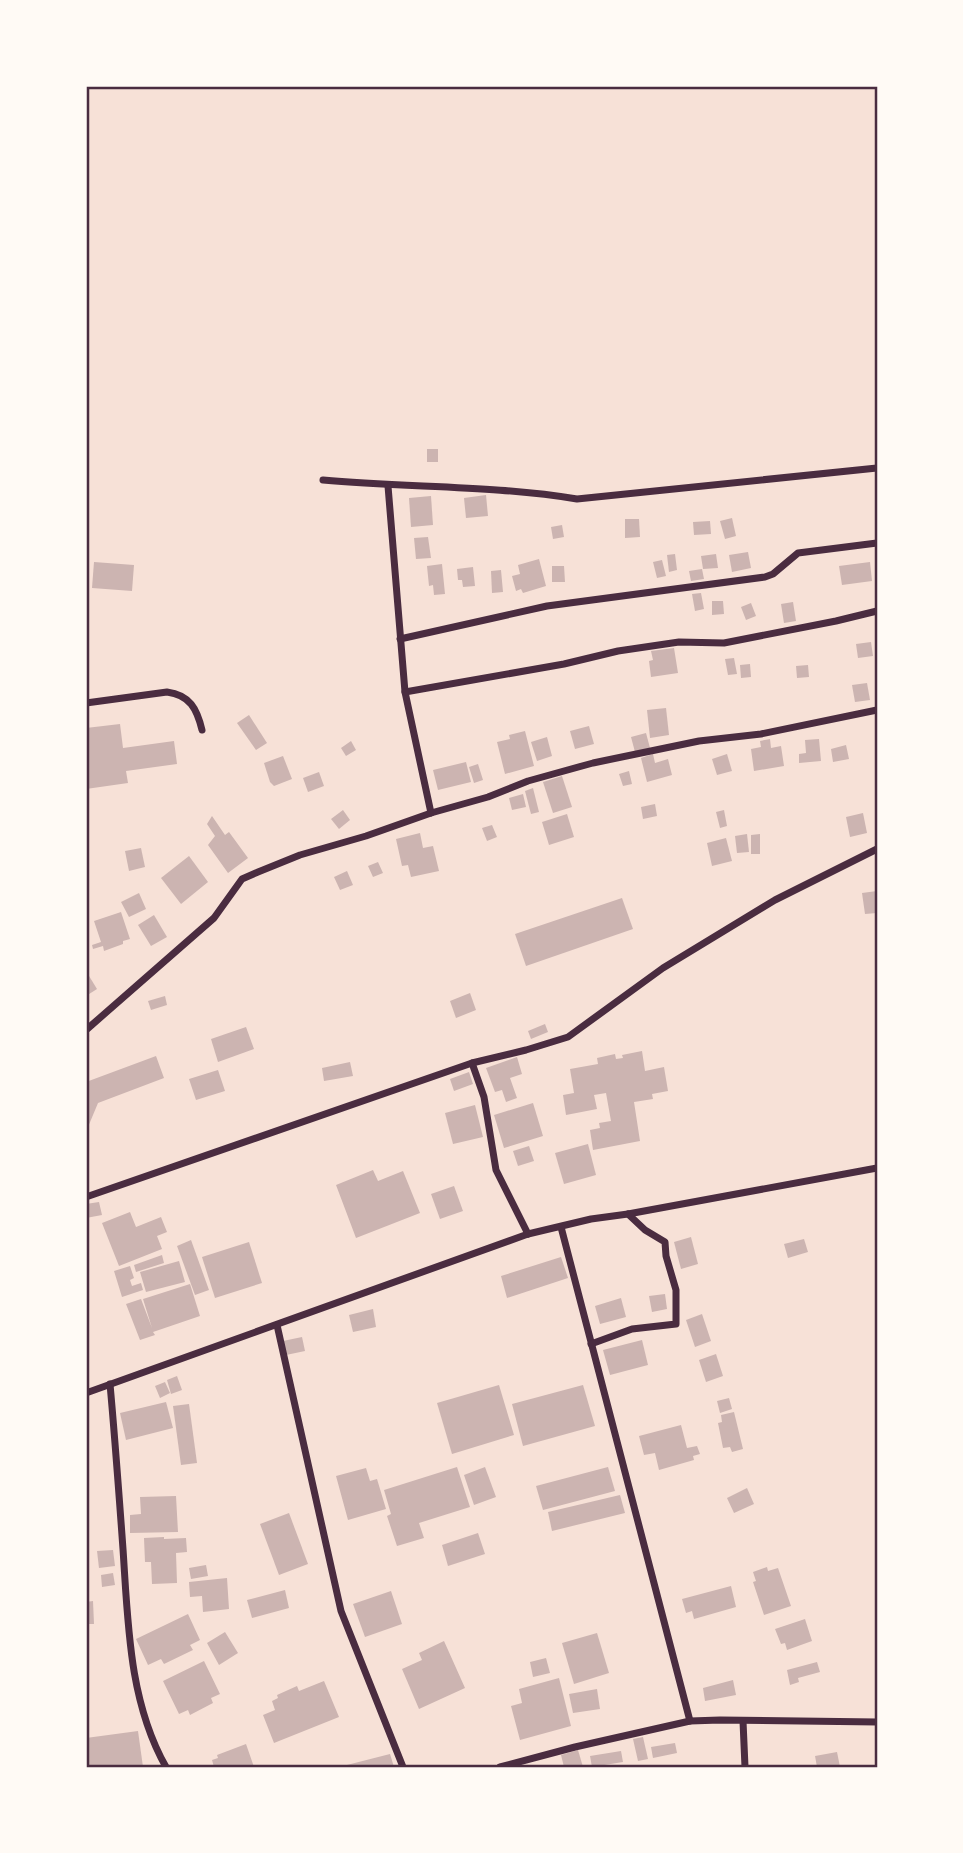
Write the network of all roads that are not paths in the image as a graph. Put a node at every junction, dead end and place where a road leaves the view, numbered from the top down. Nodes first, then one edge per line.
1 (877, 468) edge
2 (323, 480) dead end
3 (388, 486) junction
4 (877, 543) edge
5 (877, 611) edge
6 (400, 639) junction
7 (405, 692) junction
8 (86, 703) edge
9 (877, 710) edge
10 (202, 730) dead end
11 (431, 813) junction
12 (877, 849) edge
13 (86, 1030) edge
14 (471, 1063) junction
15 (877, 1168) edge
16 (861, 1171) junction
17 (877, 1176) edge
18 (86, 1197) edge
19 (628, 1214) junction
20 (561, 1227) junction
21 (528, 1234) junction
22 (277, 1325) junction
23 (591, 1344) junction
24 (110, 1384) junction
25 (86, 1393) edge
26 (690, 1721) junction
27 (743, 1721) junction
28 (877, 1721) edge
29 (166, 1767) edge
30 (403, 1767) edge
31 (500, 1767) edge
32 (745, 1767) edge

1 - 3 street
2 - 3 street
3 - 6 street
4 - 6 street
5 - 7 street
6 - 7 street
7 - 11 street
8 - 10 street
9 - 11 street
11 - 13 street
12 - 14 street
14 - 18 street
14 - 21 street
15 - 16 street
16 - 17 street
16 - 19 street
19 - 20 street
19 - 23 street
20 - 21 street
20 - 23 street
21 - 22 street
22 - 24 street
22 - 30 street
23 - 26 street
24 - 25 street
24 - 29 street
26 - 27 street
26 - 31 street
27 - 28 street
27 - 32 street

